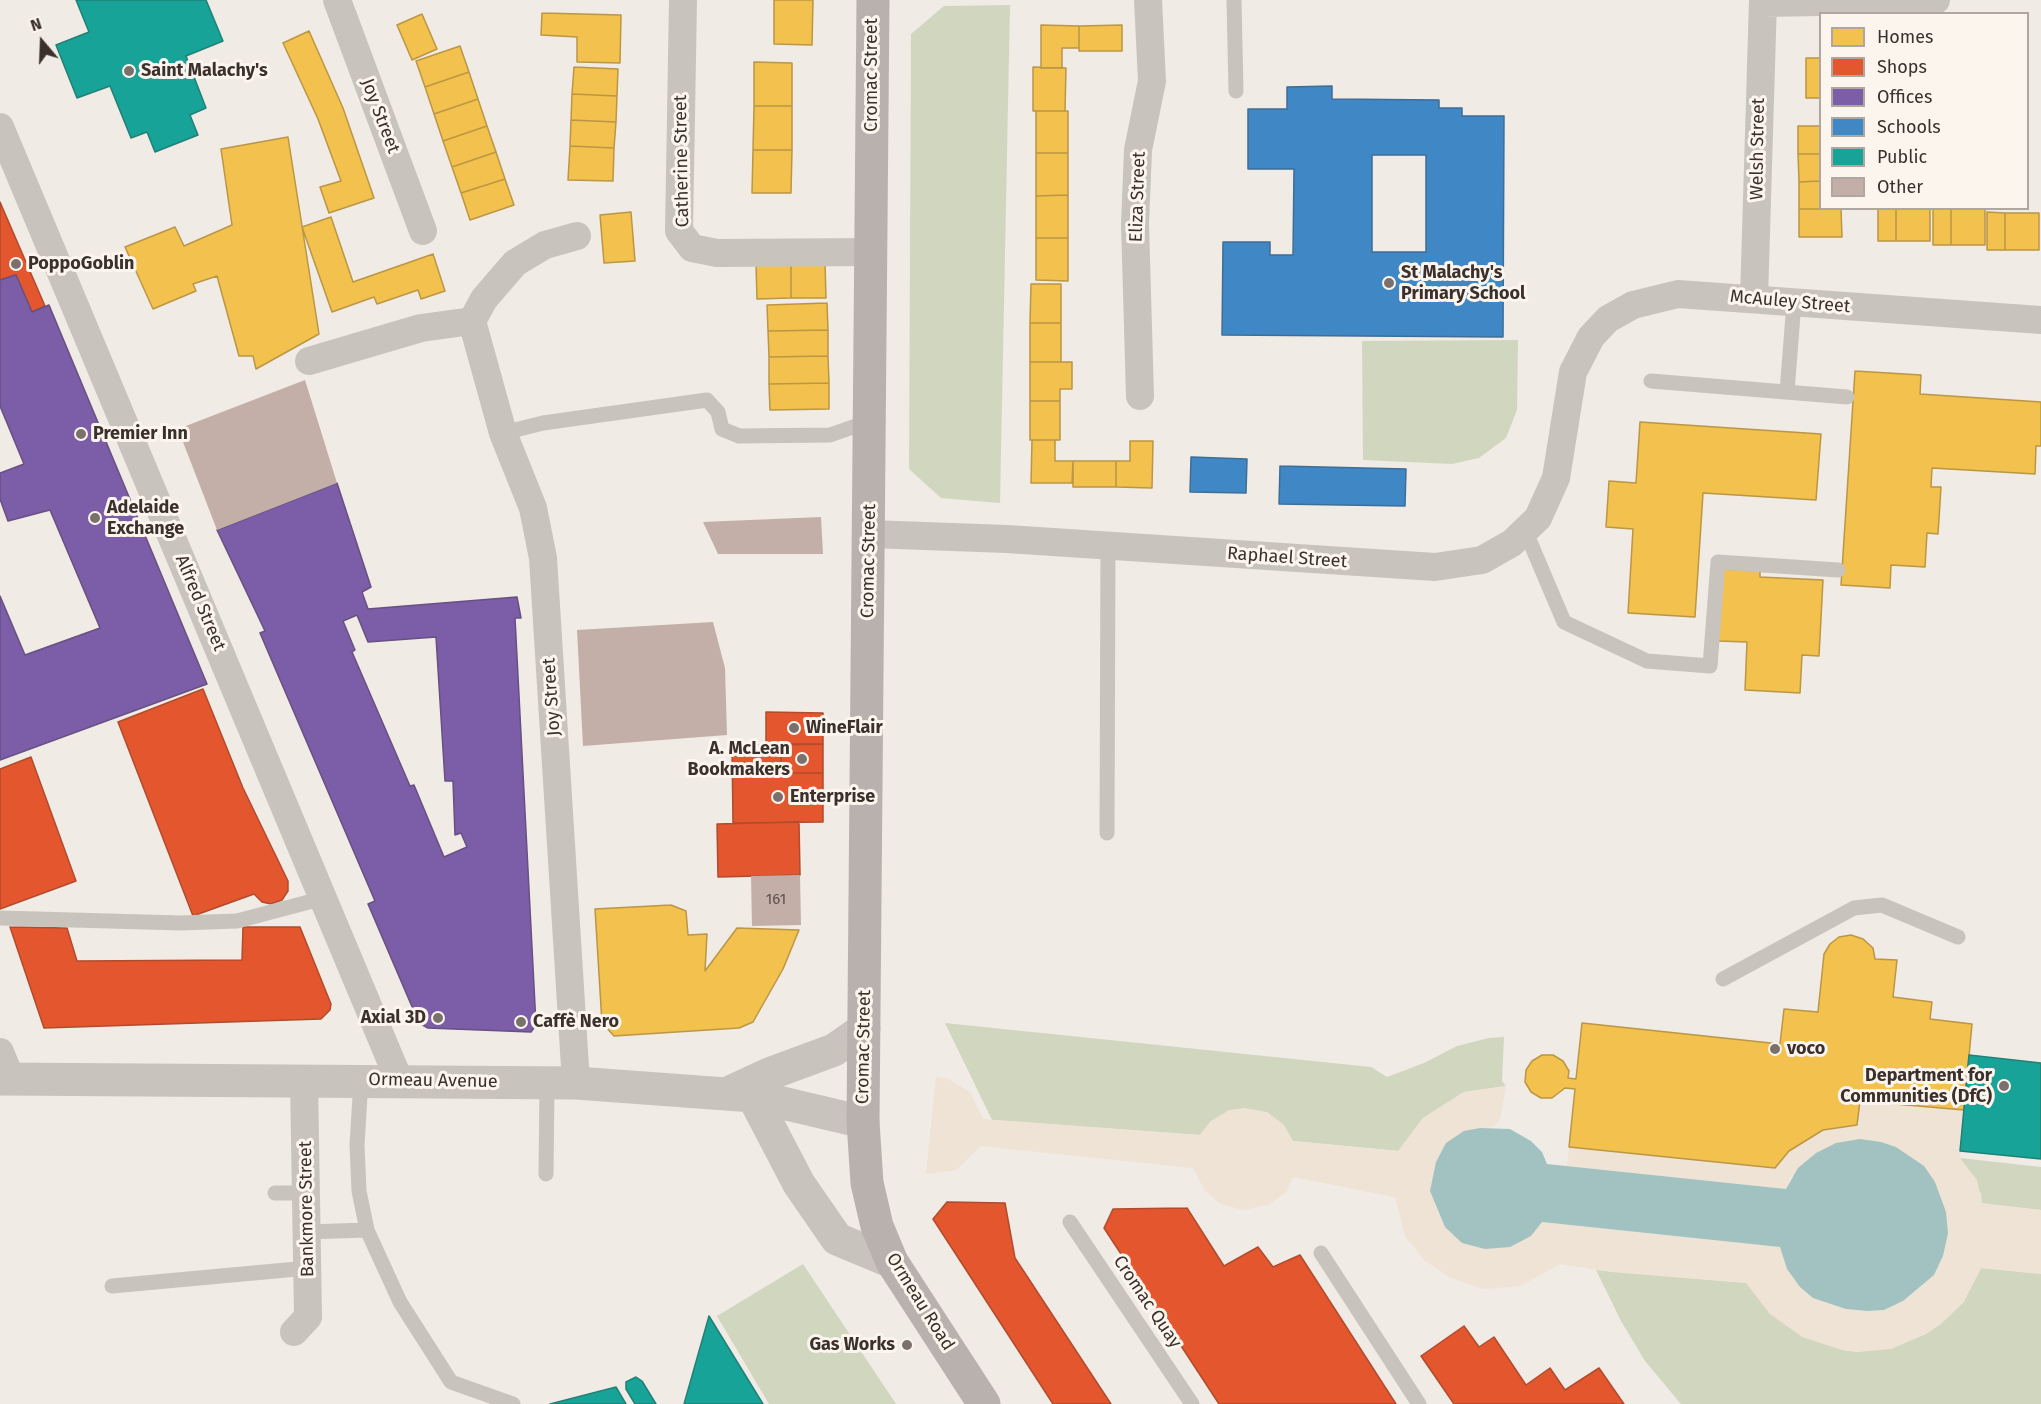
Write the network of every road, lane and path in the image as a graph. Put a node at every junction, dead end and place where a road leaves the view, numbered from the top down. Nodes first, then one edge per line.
1 (337, 0) edge
2 (683, 0) edge
3 (873, 0) edge
4 (1148, 0) edge
5 (1234, 0) edge
6 (1936, 0) edge
7 (1763, 2) edge
8 (1236, 91) dead end
9 (0, 127) edge
10 (423, 231) dead end
11 (577, 236) dead end
12 (871, 252) junction
13 (1754, 299) junction
14 (1794, 302) junction
15 (2041, 320) edge
16 (472, 321) junction
17 (309, 362) dead end
18 (1573, 372) joint
19 (1651, 381) dead end
20 (1787, 392) junction
21 (1140, 396) dead end
22 (1846, 397) dead end
23 (870, 421) junction
24 (503, 434) junction
25 (1525, 530) junction
26 (870, 534) junction
27 (1108, 545) junction
28 (1838, 570) dead end
29 (1107, 833) dead end
30 (324, 898) junction
31 (0, 918) edge
32 (1958, 937) dead end
33 (1723, 979) dead end
34 (864, 1029) junction
35 (4, 1070) edge
36 (304, 1080) junction
37 (361, 1080) junction
38 (399, 1080) junction
39 (562, 1083) junction
40 (741, 1094) junction
41 (863, 1122) junction
42 (546, 1174) dead end
43 (275, 1193) dead end
44 (306, 1193) junction
45 (1070, 1222) dead end
46 (367, 1230) junction
47 (307, 1232) junction
48 (1322, 1253) dead end
49 (892, 1262) junction
50 (308, 1268) junction
51 (112, 1286) dead end
52 (294, 1332) dead end
53 (513, 1404) edge
54 (984, 1404) edge
55 (1192, 1404) edge
56 (1419, 1404) edge

1 - 10 street, Joy Street
2 - 12 street, Catherine Street
3 - 12 main road, Cromac Street
4 - 21 street, Eliza Street
5 - 8 lane
6 - 7 street
7 - 13 street, Welsh Street
9 - 30 street, Alfred Street
11 - 16 street
12 - 23 main road, Cromac Street
13 - 14 street, McAuley Street
13 - 18 street, McAuley Street
14 - 15 street, McAuley Street
14 - 20 lane
16 - 17 street
16 - 24 street, Joy Street
18 - 25 street, Raphael Street
19 - 20 lane
20 - 22 lane
23 - 24 lane
23 - 26 main road, Cromac Street
24 - 39 street, Joy Street
25 - 27 street, Raphael Street
25 - 28 lane
26 - 27 street, Raphael Street
26 - 34 main road, Cromac Street
27 - 29 lane
30 - 31 lane
30 - 38 street, Alfred Street
32 - 33 lane
34 - 40 street
34 - 41 main road, Cromac Street
35 - 36 street, Ormeau Avenue
36 - 37 street, Ormeau Avenue
36 - 44 street, Bankmore Street
37 - 38 street, Ormeau Avenue
37 - 46 lane
38 - 39 street, Ormeau Avenue
39 - 40 street, Ormeau Avenue
39 - 42 lane
40 - 41 street, Ormeau Avenue
40 - 49 street
41 - 49 main road, Ormeau Road
43 - 44 lane
44 - 47 street, Bankmore Street
45 - 55 lane, Cromac Quay
46 - 47 lane
46 - 53 lane
47 - 50 street, Bankmore Street
48 - 56 lane
49 - 54 main road, Ormeau Road
50 - 51 lane
50 - 52 street, Bankmore Street

